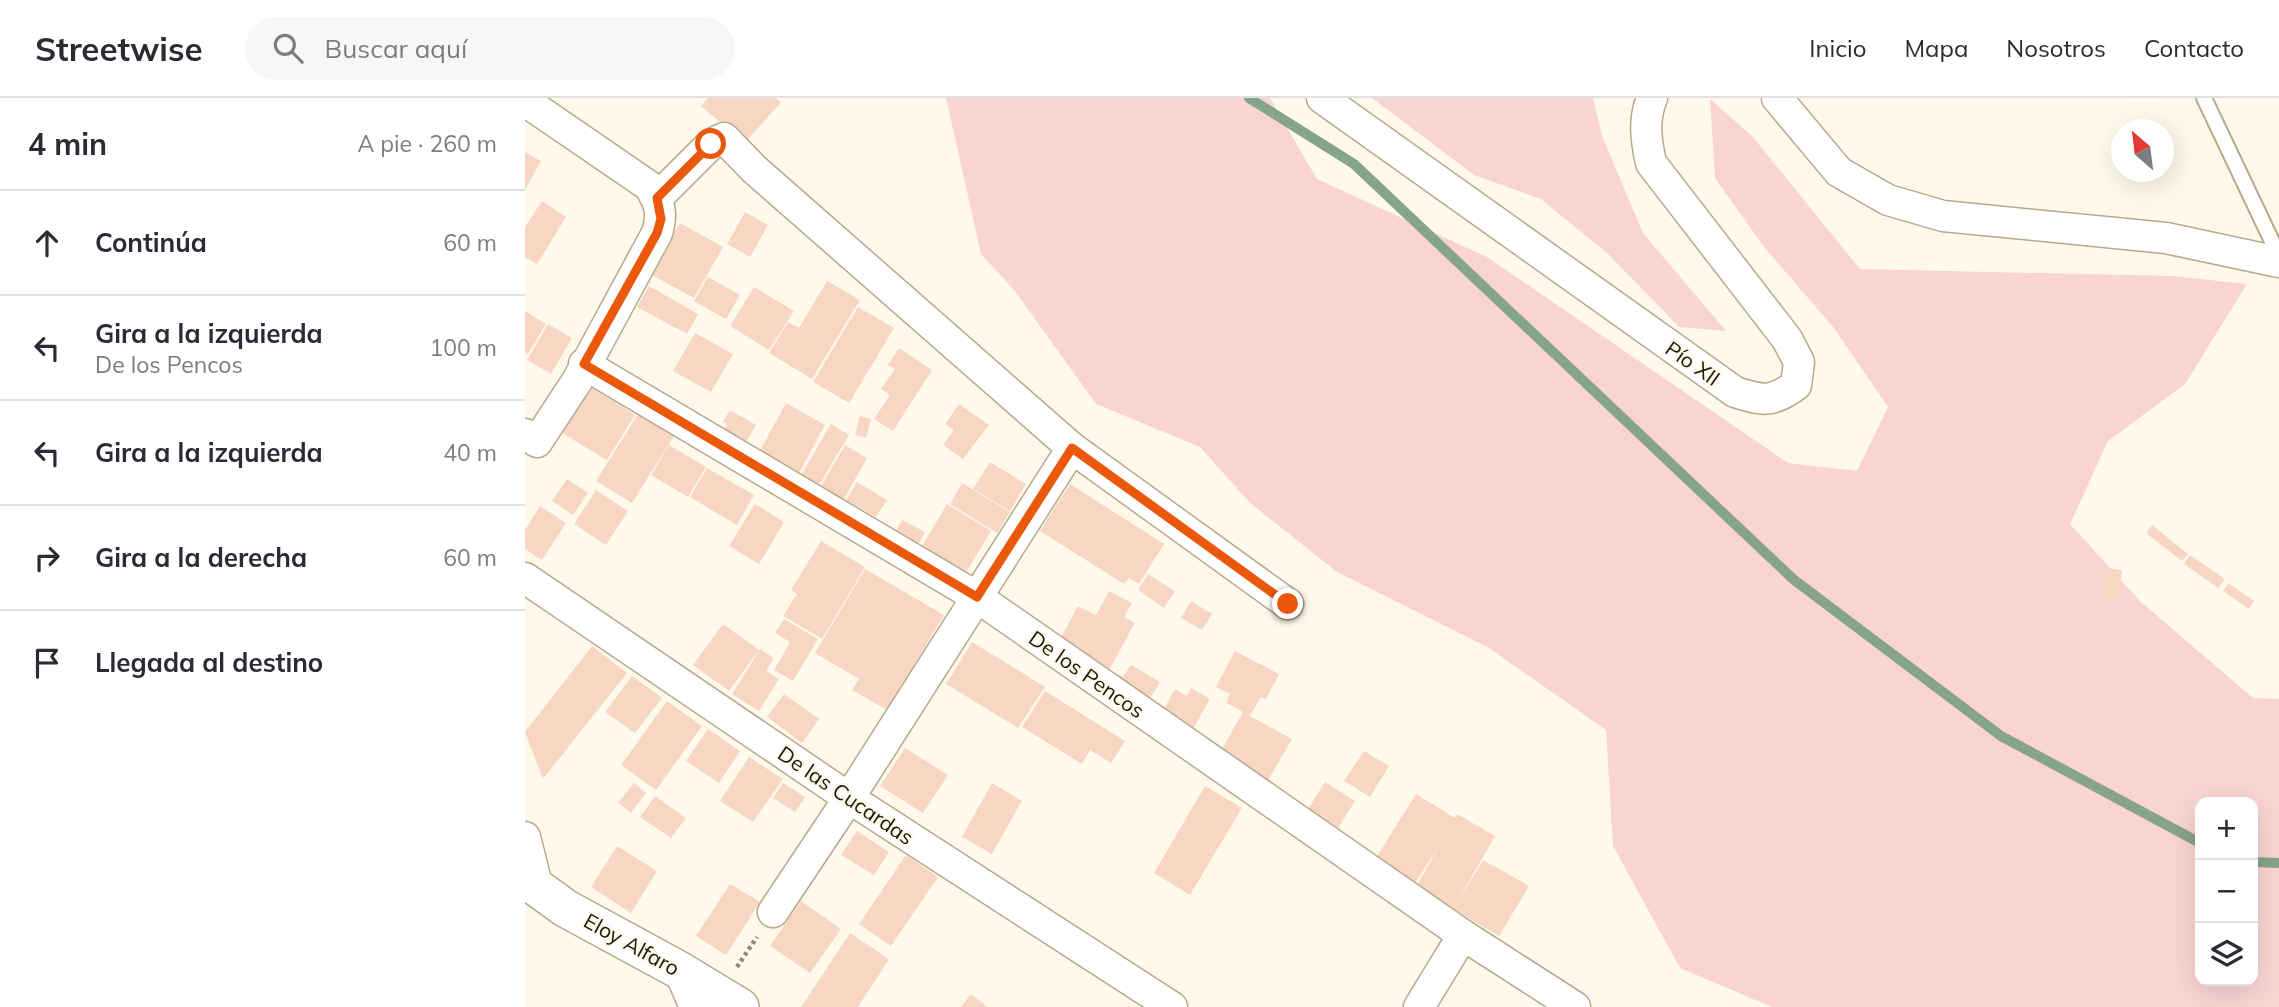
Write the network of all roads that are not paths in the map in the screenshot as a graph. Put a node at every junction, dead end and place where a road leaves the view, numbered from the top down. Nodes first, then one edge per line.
1 (1322, 98) edge
2 (1652, 98) edge
3 (1777, 98) edge
4 (2204, 98) edge
5 (525, 101) edge
6 (657, 198) junction
7 (2279, 256) edge
8 (2279, 262) edge
9 (584, 364) junction
10 (529, 446) edge
11 (1072, 448) junction
12 (525, 578) edge
13 (977, 597) junction
14 (1288, 604) dead end
15 (849, 798) junction
16 (525, 837) edge
17 (531, 884) edge
18 (773, 912) road end
19 (1463, 934) junction
20 (718, 1003) edge
21 (1172, 1007) edge
22 (1419, 1007) edge
23 (1575, 1007) edge

1 - 2 street, Pío XII
3 - 8 street
4 - 7 lane
5 - 6 street
6 - 9 street
6 - 11 street
9 - 10 street
9 - 13 street, De los Pencos
11 - 13 street
11 - 14 street
12 - 15 street, De las Cucardas
13 - 15 street
13 - 19 street, De los Pencos
15 - 18 street
15 - 21 street, De las Cucardas
16 - 17 street
17 - 20 street, Eloy Alfaro
19 - 22 street
19 - 23 street, De los Pencos

